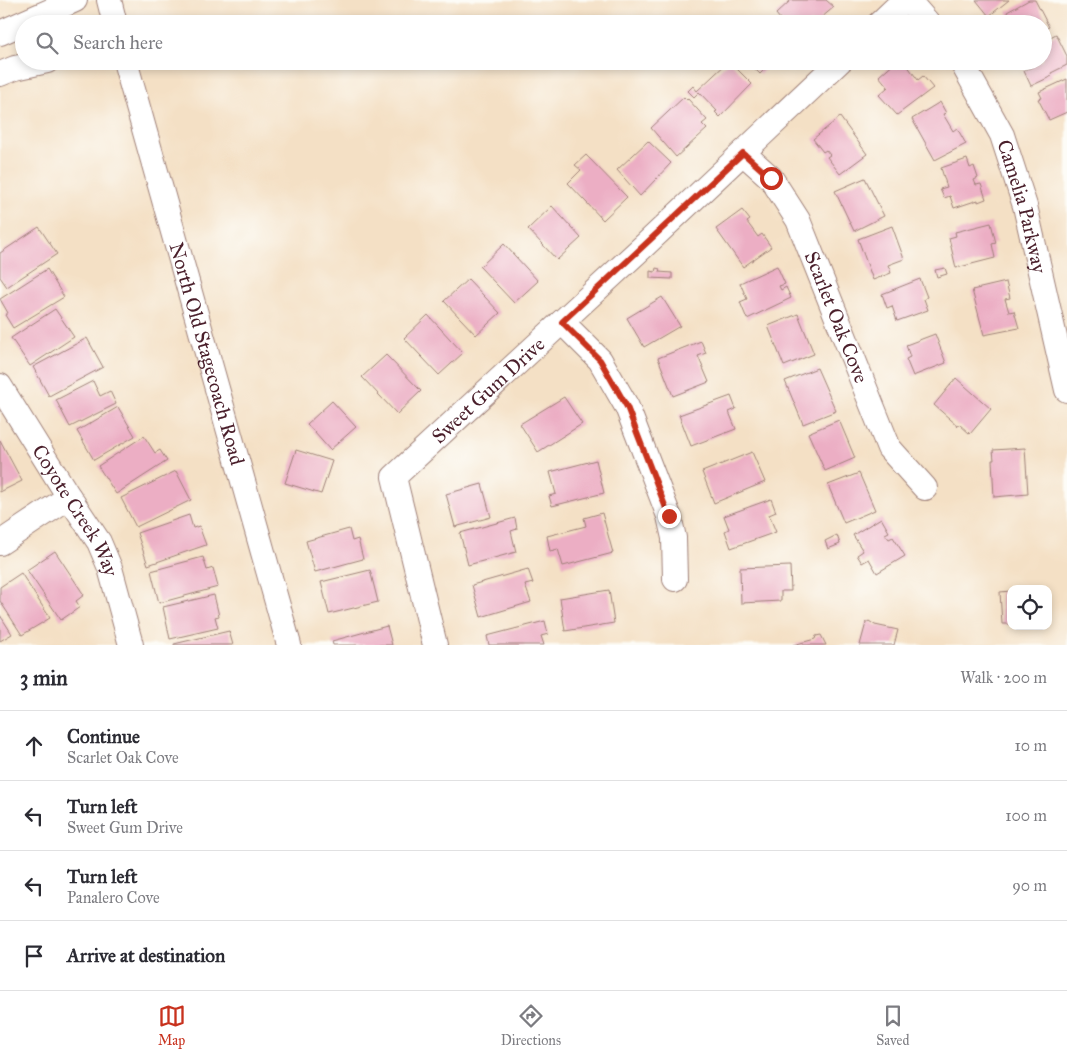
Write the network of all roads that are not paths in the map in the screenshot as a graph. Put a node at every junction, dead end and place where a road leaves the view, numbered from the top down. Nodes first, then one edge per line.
1 (75, 0) edge
2 (110, 0) edge
3 (904, 0) edge
4 (908, 0) edge
5 (41, 15) edge
6 (113, 15) edge
7 (888, 15) edge
8 (921, 15) edge
9 (15, 26) edge
10 (0, 33) edge
11 (15, 68) edge
12 (128, 70) edge
13 (831, 70) edge
14 (966, 70) edge
15 (0, 74) edge
16 (743, 153) junction
17 (562, 322) junction
18 (1067, 384) edge
19 (0, 386) edge
20 (1067, 390) edge
21 (925, 488) dead end
22 (68, 497) junction
23 (0, 543) edge
24 (675, 580) dead end
25 (131, 645) edge
26 (289, 645) edge
27 (435, 645) edge

1 - 5 street
2 - 6 street
3 - 7 street
4 - 8 street
9 - 10 street
11 - 15 street
12 - 26 street, North Old Stagecoach Road
13 - 16 street, Sweet Gum Drive
14 - 18 street, Camelia Parkway
16 - 17 street, Sweet Gum Drive
16 - 21 street, Scarlet Oak Cove
17 - 24 street
17 - 27 street, Sweet Gum Drive
18 - 20 street, Camelia Parkway
19 - 22 street, Coyote Creek Way
22 - 23 street
22 - 25 street, Coyote Creek Way

